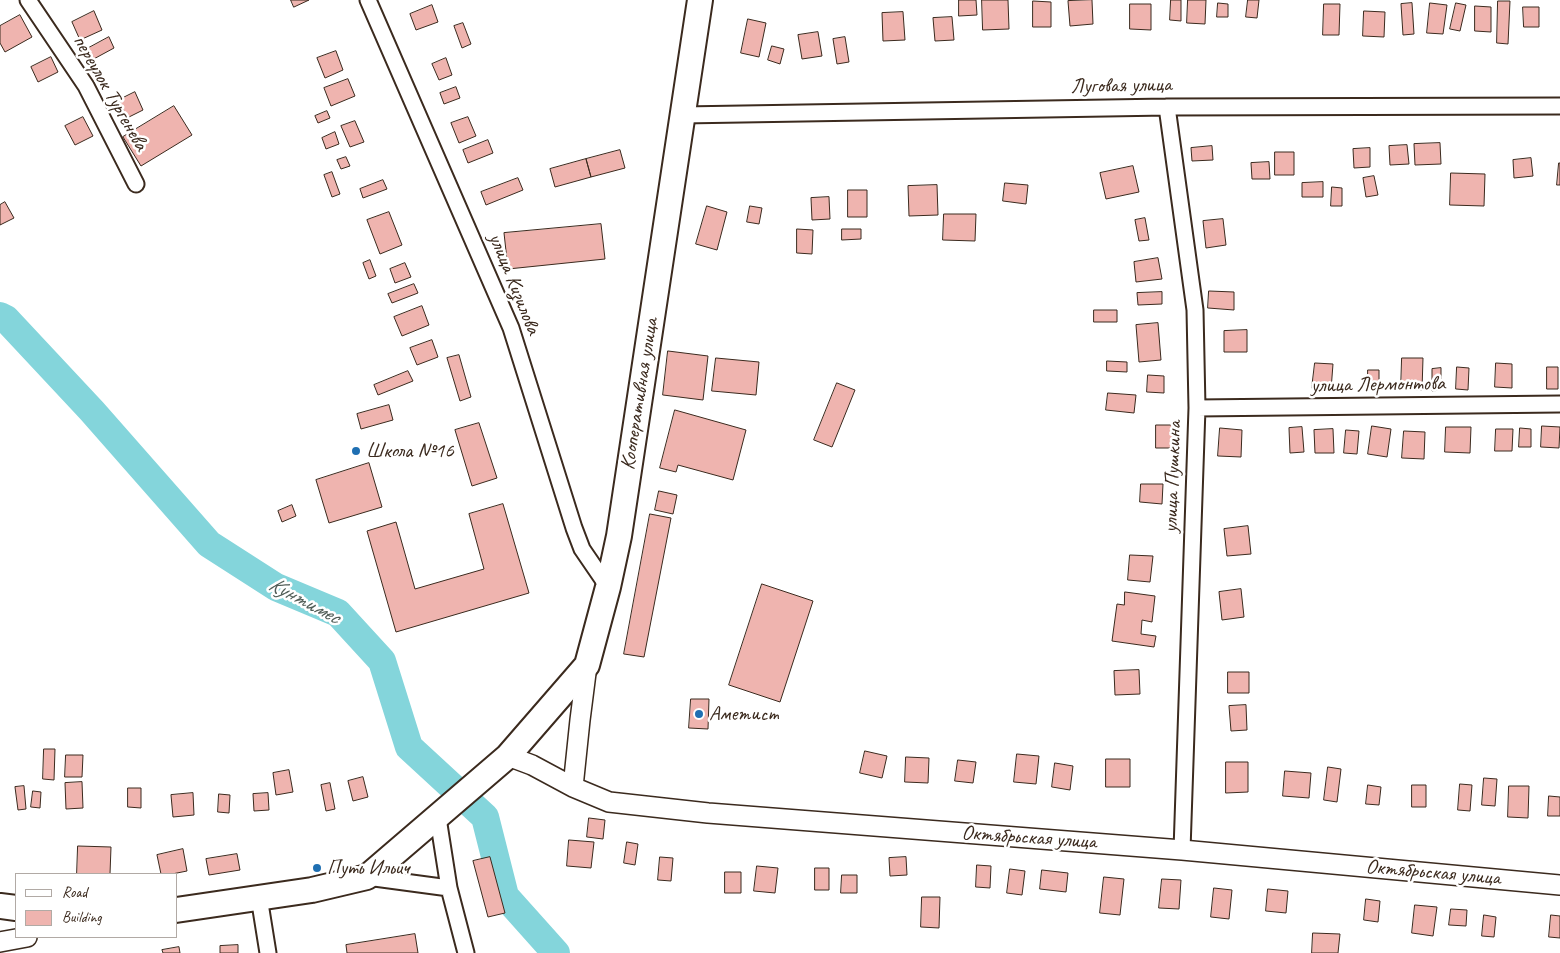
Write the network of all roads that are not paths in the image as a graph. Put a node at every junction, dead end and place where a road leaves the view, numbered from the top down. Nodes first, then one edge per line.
1 (28, 0) edge
2 (368, 0) edge
3 (700, 0) edge
4 (1560, 106) edge
5 (1167, 107) junction
6 (682, 115) junction
7 (136, 184) dead end
8 (1560, 404) edge
9 (1197, 408) junction
10 (608, 587) junction
11 (587, 665) junction
12 (508, 756) junction
13 (574, 786) junction
14 (438, 818) junction
15 (1182, 850) junction
16 (367, 877) junction
17 (1560, 885) edge
18 (449, 888) junction
19 (259, 897) junction
20 (0, 906) edge
21 (15, 908) edge
22 (178, 910) edge
23 (22, 938) edge
24 (0, 942) edge
25 (268, 953) edge
26 (466, 953) edge

1 - 7 street, переулок Тургенева
2 - 10 street, улица Кизилова
3 - 6 main road, Кооперативная улица
4 - 5 street, Луговая улица
5 - 6 street, Луговая улица
5 - 9 street, улица Пушкина
6 - 10 main road, Кооперативная улица
8 - 9 street, улица Лермонтова
9 - 15 street, улица Пушкина
10 - 11 main road, Кооперативная улица
11 - 12 main road
11 - 13 street, Кооперативная улица
12 - 13 street, Октябрьская улица
12 - 14 main road
13 - 15 street, Октябрьская улица
14 - 16 main road
14 - 18 street
15 - 17 street, Октябрьская улица
16 - 18 street
16 - 19 main road
18 - 26 street
19 - 22 main road
19 - 25 street
20 - 21 main road
23 - 24 street

